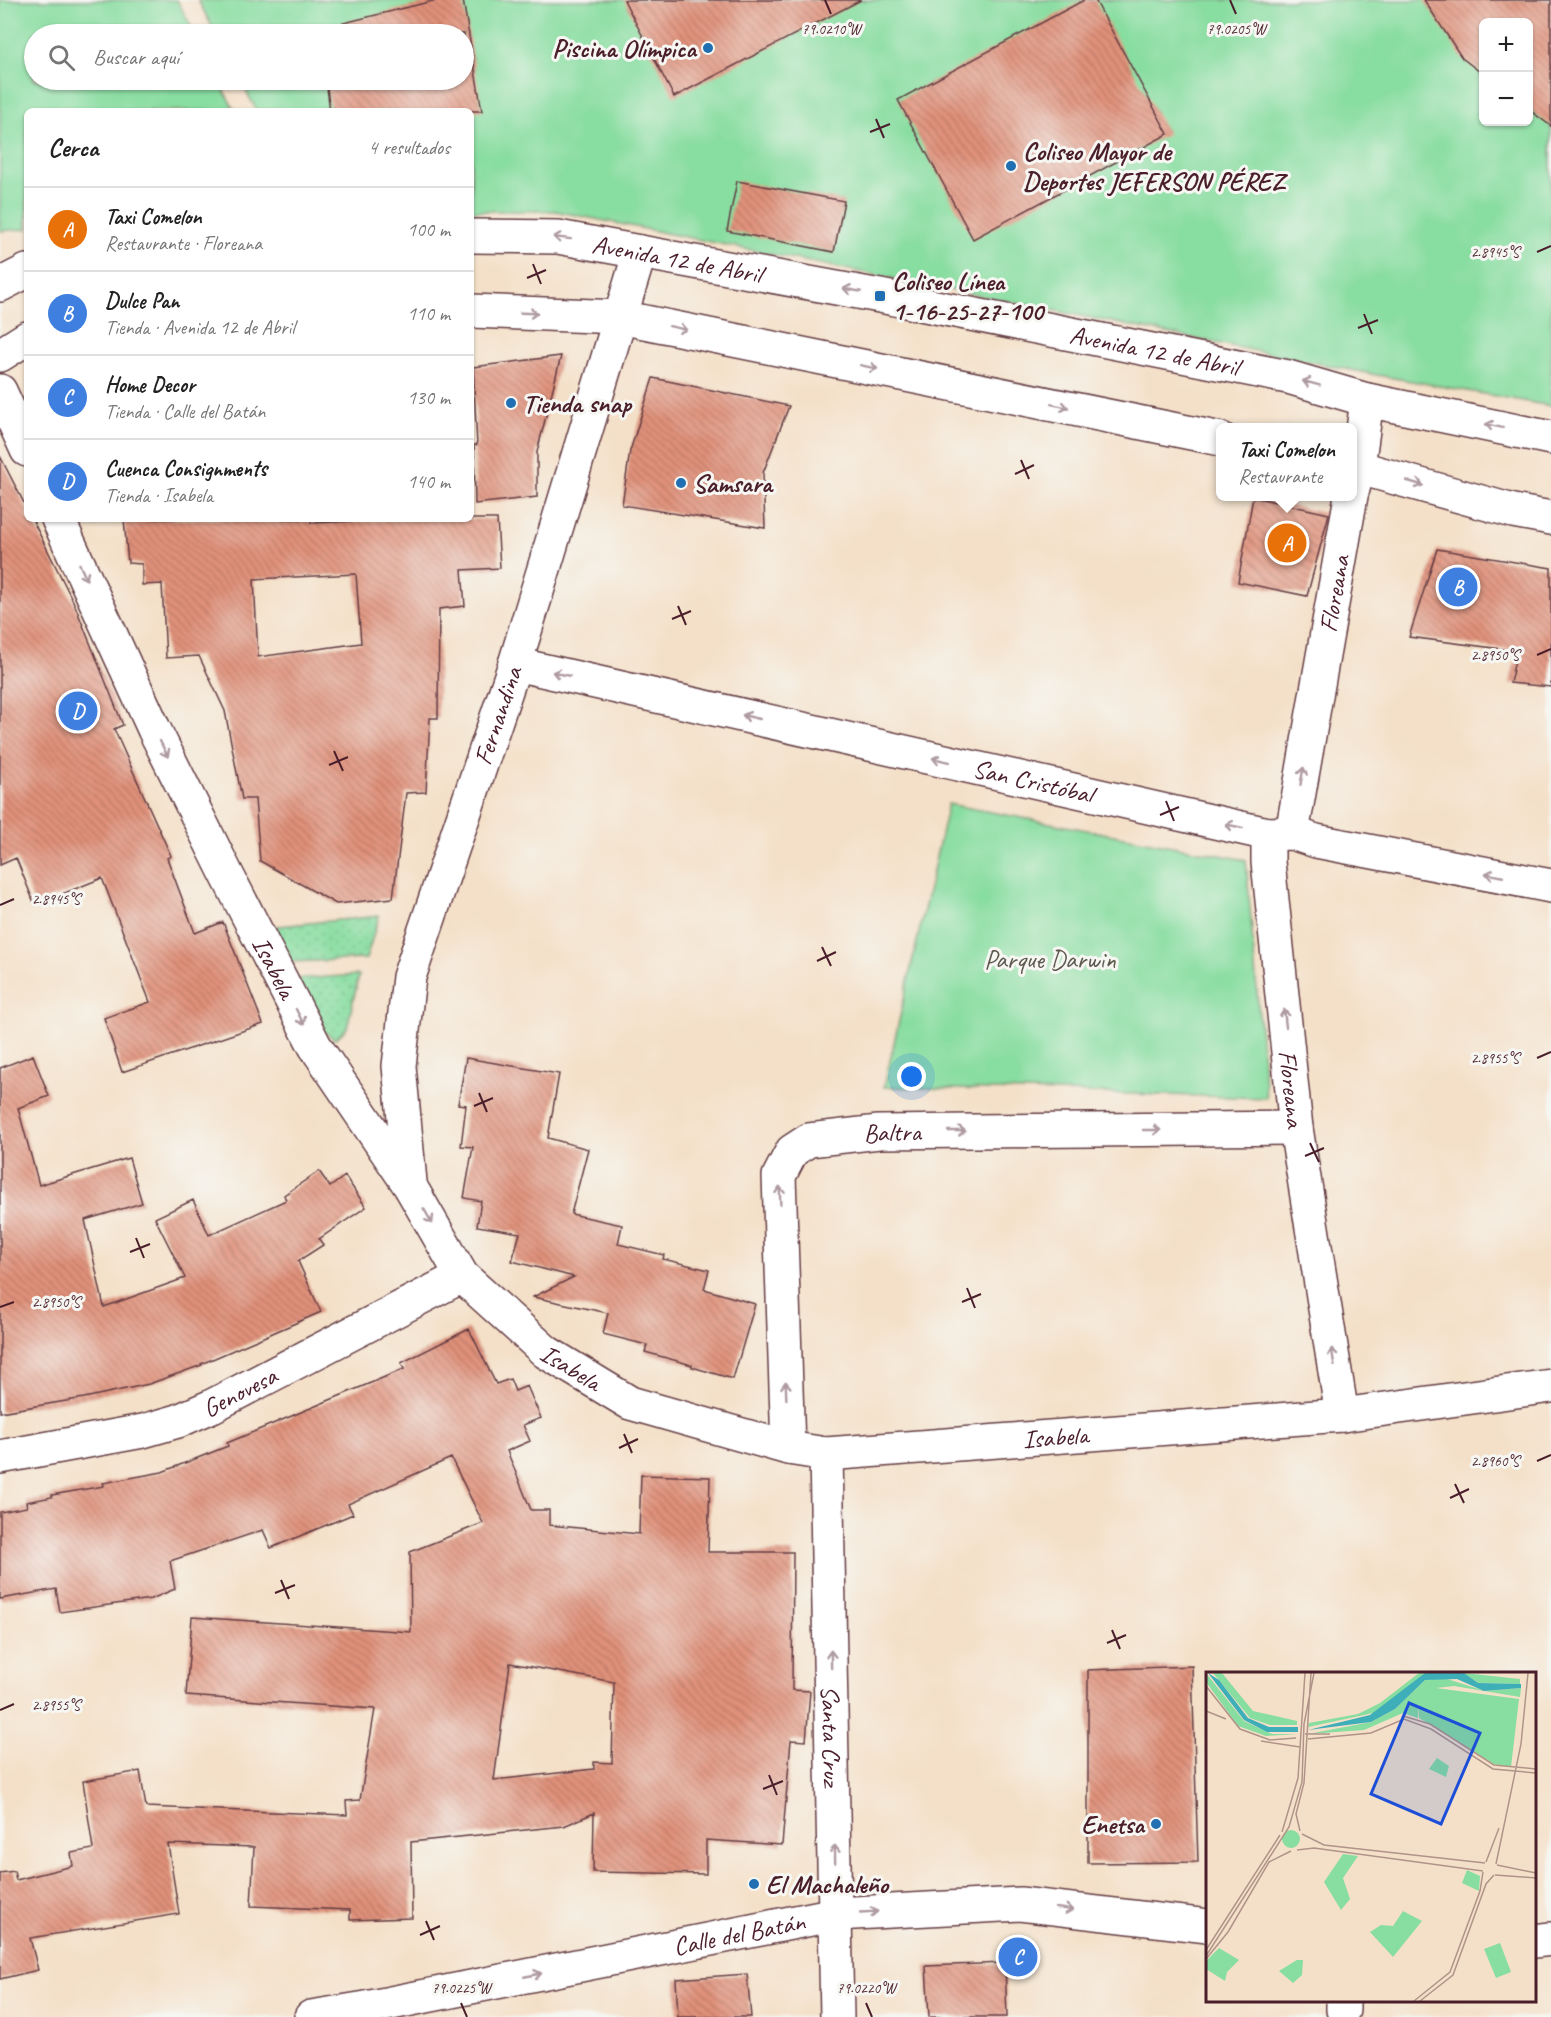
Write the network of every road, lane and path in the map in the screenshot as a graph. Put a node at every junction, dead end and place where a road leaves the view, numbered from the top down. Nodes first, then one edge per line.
1 (474, 236) edge
2 (640, 252) junction
3 (24, 273) edge
4 (0, 285) edge
5 (474, 311) edge
6 (620, 316) junction
7 (24, 340) edge
8 (0, 355) edge
9 (0, 391) edge
10 (1367, 400) junction
11 (1216, 438) edge
12 (1551, 438) edge
13 (24, 443) edge
14 (1357, 462) edge
15 (1357, 481) edge
16 (1350, 501) edge
17 (1551, 519) edge
18 (59, 522) edge
19 (515, 664) junction
20 (1280, 833) junction
21 (1551, 886) edge
22 (1296, 1128) junction
23 (410, 1186) junction
24 (462, 1276) junction
25 (1551, 1386) edge
26 (1342, 1415) junction
27 (788, 1448) junction
28 (826, 1454) junction
29 (0, 1457) edge
30 (836, 1914) junction
31 (1206, 1926) edge
32 (1551, 1939) edge
33 (1536, 1941) edge
34 (366, 2013) edge
35 (311, 2017) edge
36 (837, 2017) edge

2 -> 1 street, Avenida 12 de Abril
2 - 6 street, Fernandina
10 -> 2 street, Avenida 12 de Abril
3 - 4 street
5 -> 6 street
6 -> 11 street
6 - 19 street, Fernandina
7 - 8 street
9 - 13 street
12 -> 10 street, Avenida 12 de Abril
10 - 14 street, Floreana
15 -> 17 street
20 -> 16 street, Floreana
18 -> 23 street, Isabela
20 -> 19 street, San Cristóbal
19 - 23 street, Fernandina
21 -> 20 street, San Cristóbal
22 -> 20 street, Floreana
26 -> 22 street, Floreana
27 -> 22 street, Baltra
23 -> 24 street, Isabela
24 - 27 street, Isabela
24 - 29 street, Genovesa
25 - 26 street, Isabela
26 - 28 street, Isabela
27 - 28 street, Isabela
30 -> 28 street, Santa Cruz
30 -> 31 street, Calle del Batán
34 -> 30 street, Calle del Batán
30 - 36 street, Santa Cruz
32 - 33 street
34 - 35 street, Calle del Batán

